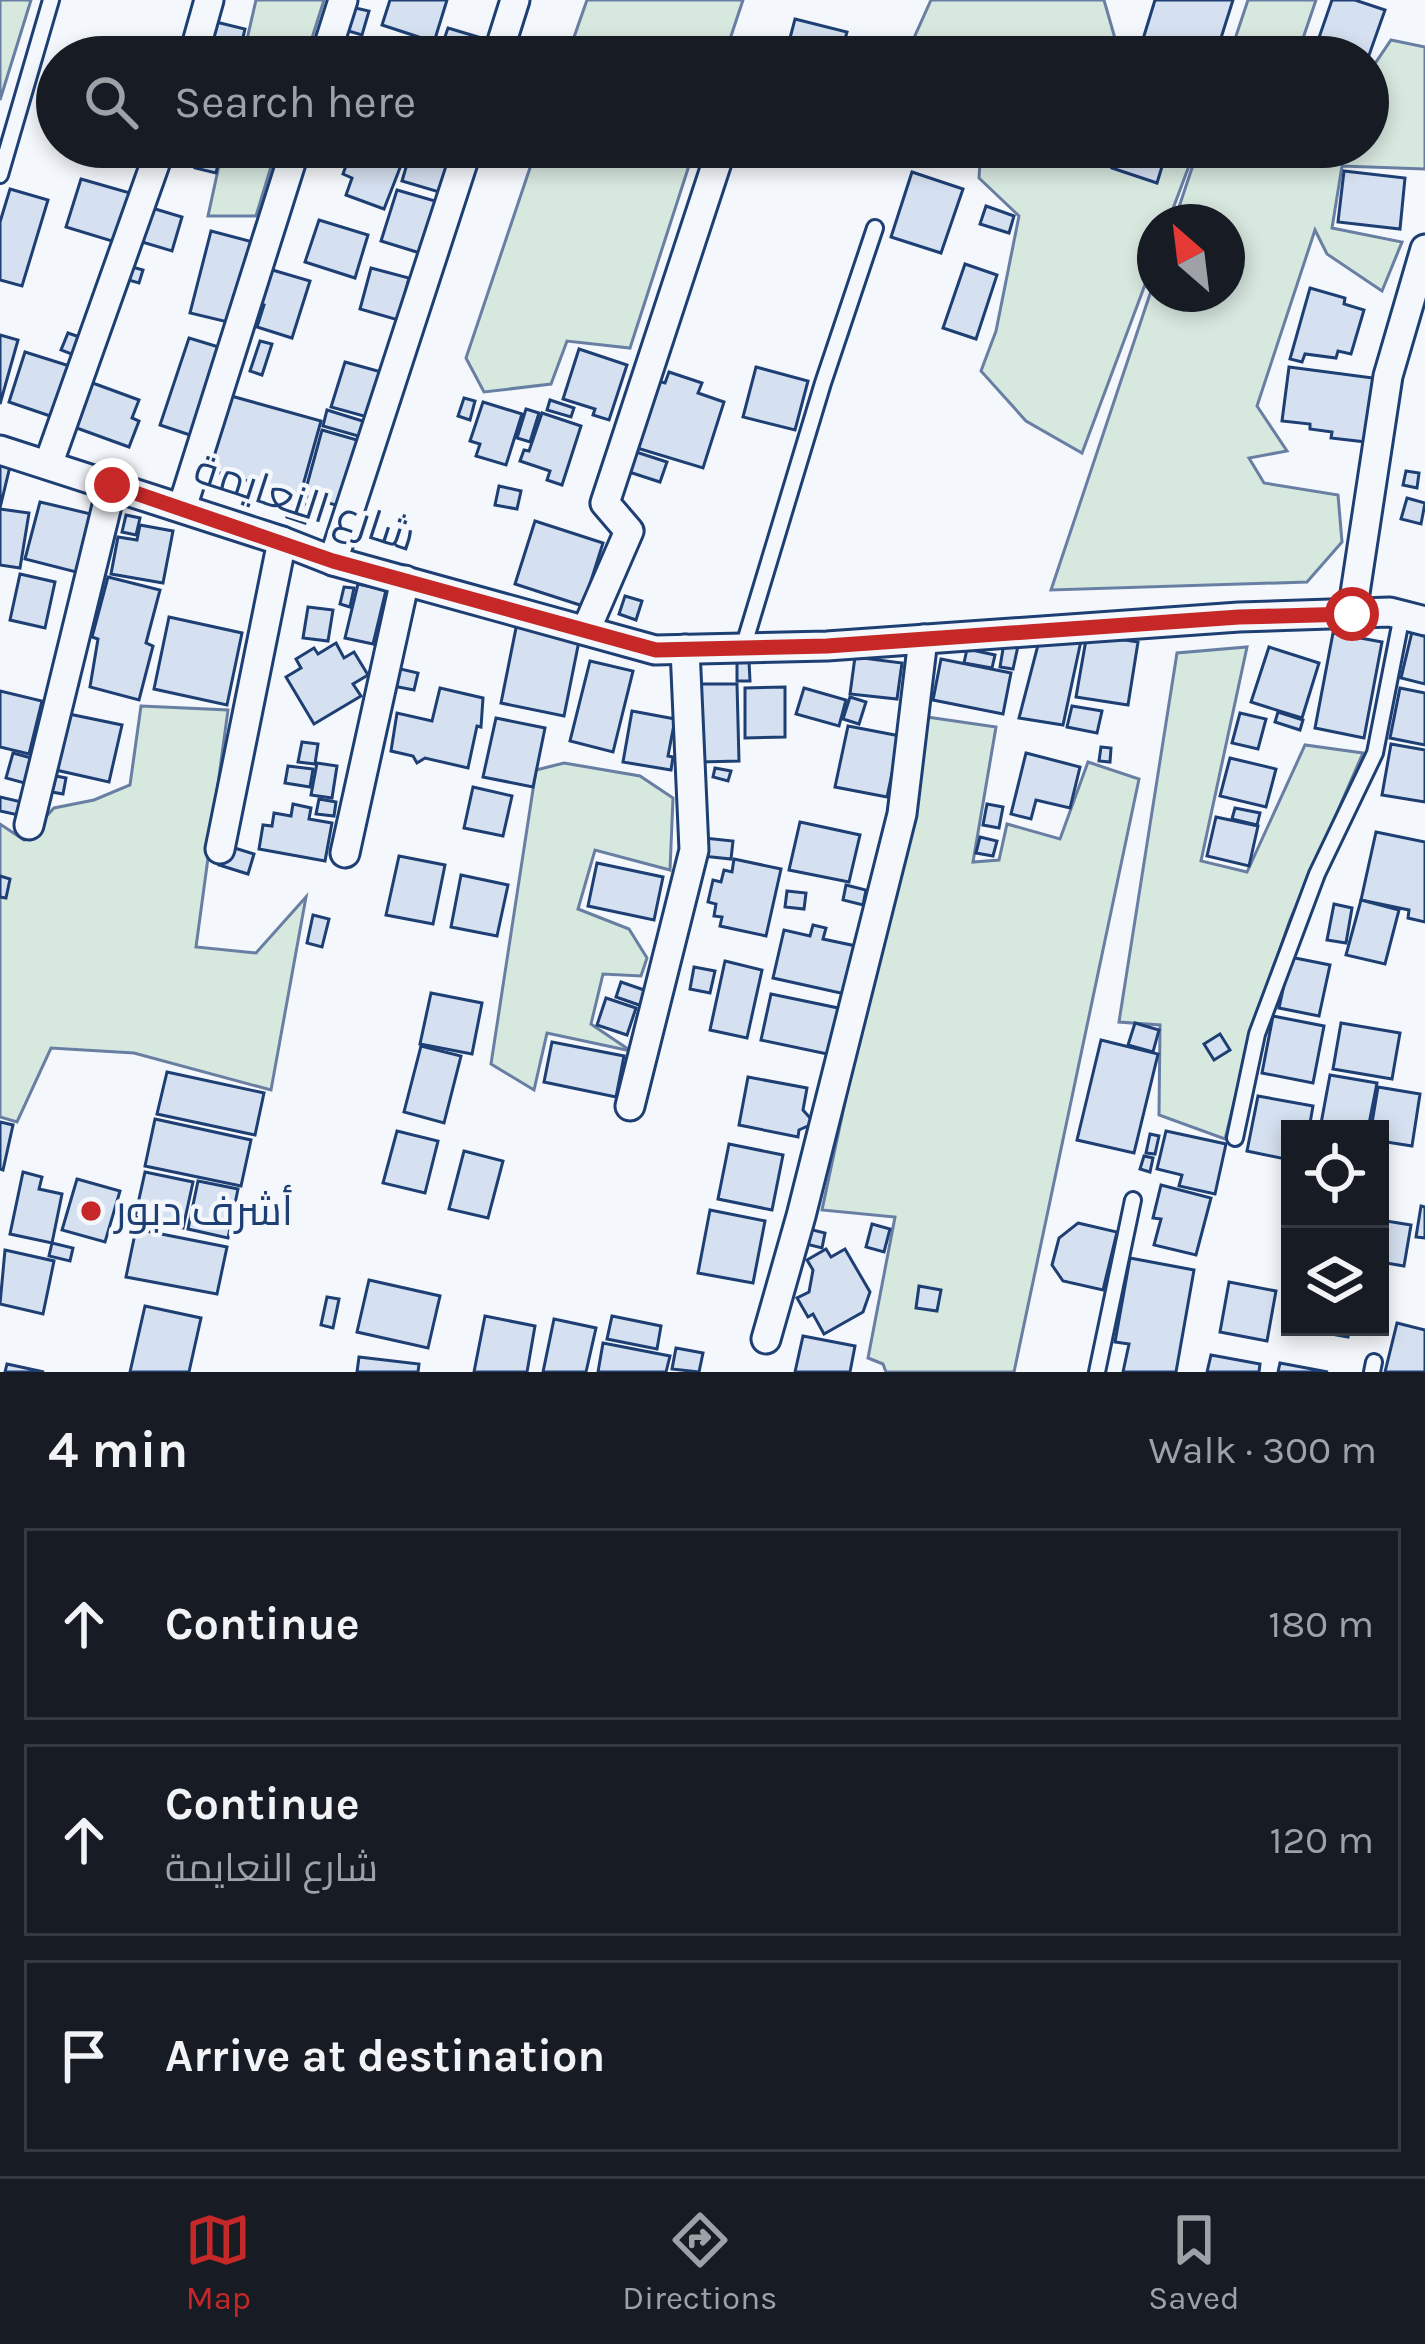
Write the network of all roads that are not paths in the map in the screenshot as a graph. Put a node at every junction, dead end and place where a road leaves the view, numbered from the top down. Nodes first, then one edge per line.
1 (51, 0) edge
2 (209, 0) edge
3 (343, 0) edge
4 (515, 0) edge
5 (41, 36) edge
6 (200, 36) edge
7 (332, 36) edge
8 (504, 36) edge
9 (36, 52) edge
10 (154, 168) edge
11 (289, 168) edge
12 (461, 168) edge
13 (715, 168) edge
14 (0, 176) edge
15 (875, 228) dead end
16 (1425, 249) edge
17 (0, 449) edge
18 (48, 465) junction
19 (112, 485) junction
20 (182, 508) junction
21 (282, 541) junction
22 (333, 561) junction
23 (405, 580) junction
24 (1352, 614) junction
25 (1413, 618) edge
26 (586, 631) junction
27 (923, 639) junction
28 (743, 648) junction
29 (685, 649) junction
30 (29, 825) dead end
31 (220, 849) dead end
32 (345, 853) dead end
33 (630, 1106) dead end
34 (1235, 1138) dead end
35 (1133, 1200) dead end
36 (766, 1339) dead end
37 (1097, 1372) edge

1 - 5 lane
2 - 6 street
3 - 7 street
4 - 8 street
9 - 14 lane
10 - 18 street
11 - 20 street
12 - 22 street
13 - 26 street
15 - 28 lane
16 - 24 street
17 - 18 street, شارع النعايمة
18 - 19 street, شارع النعايمة
19 - 20 street, شارع النعايمة
19 - 30 street
20 - 21 street, شارع النعايمة
21 - 22 street, شارع النعايمة
21 - 31 street
22 - 23 street, شارع النعايمة
23 - 26 street, شارع النعايمة
23 - 32 street
24 - 25 street, شارع النعايمة
24 - 27 street, شارع النعايمة
25 - 34 lane
26 - 29 street, شارع النعايمة
27 - 28 street, شارع النعايمة
27 - 36 street
28 - 29 street, شارع النعايمة
29 - 33 street
35 - 37 lane

